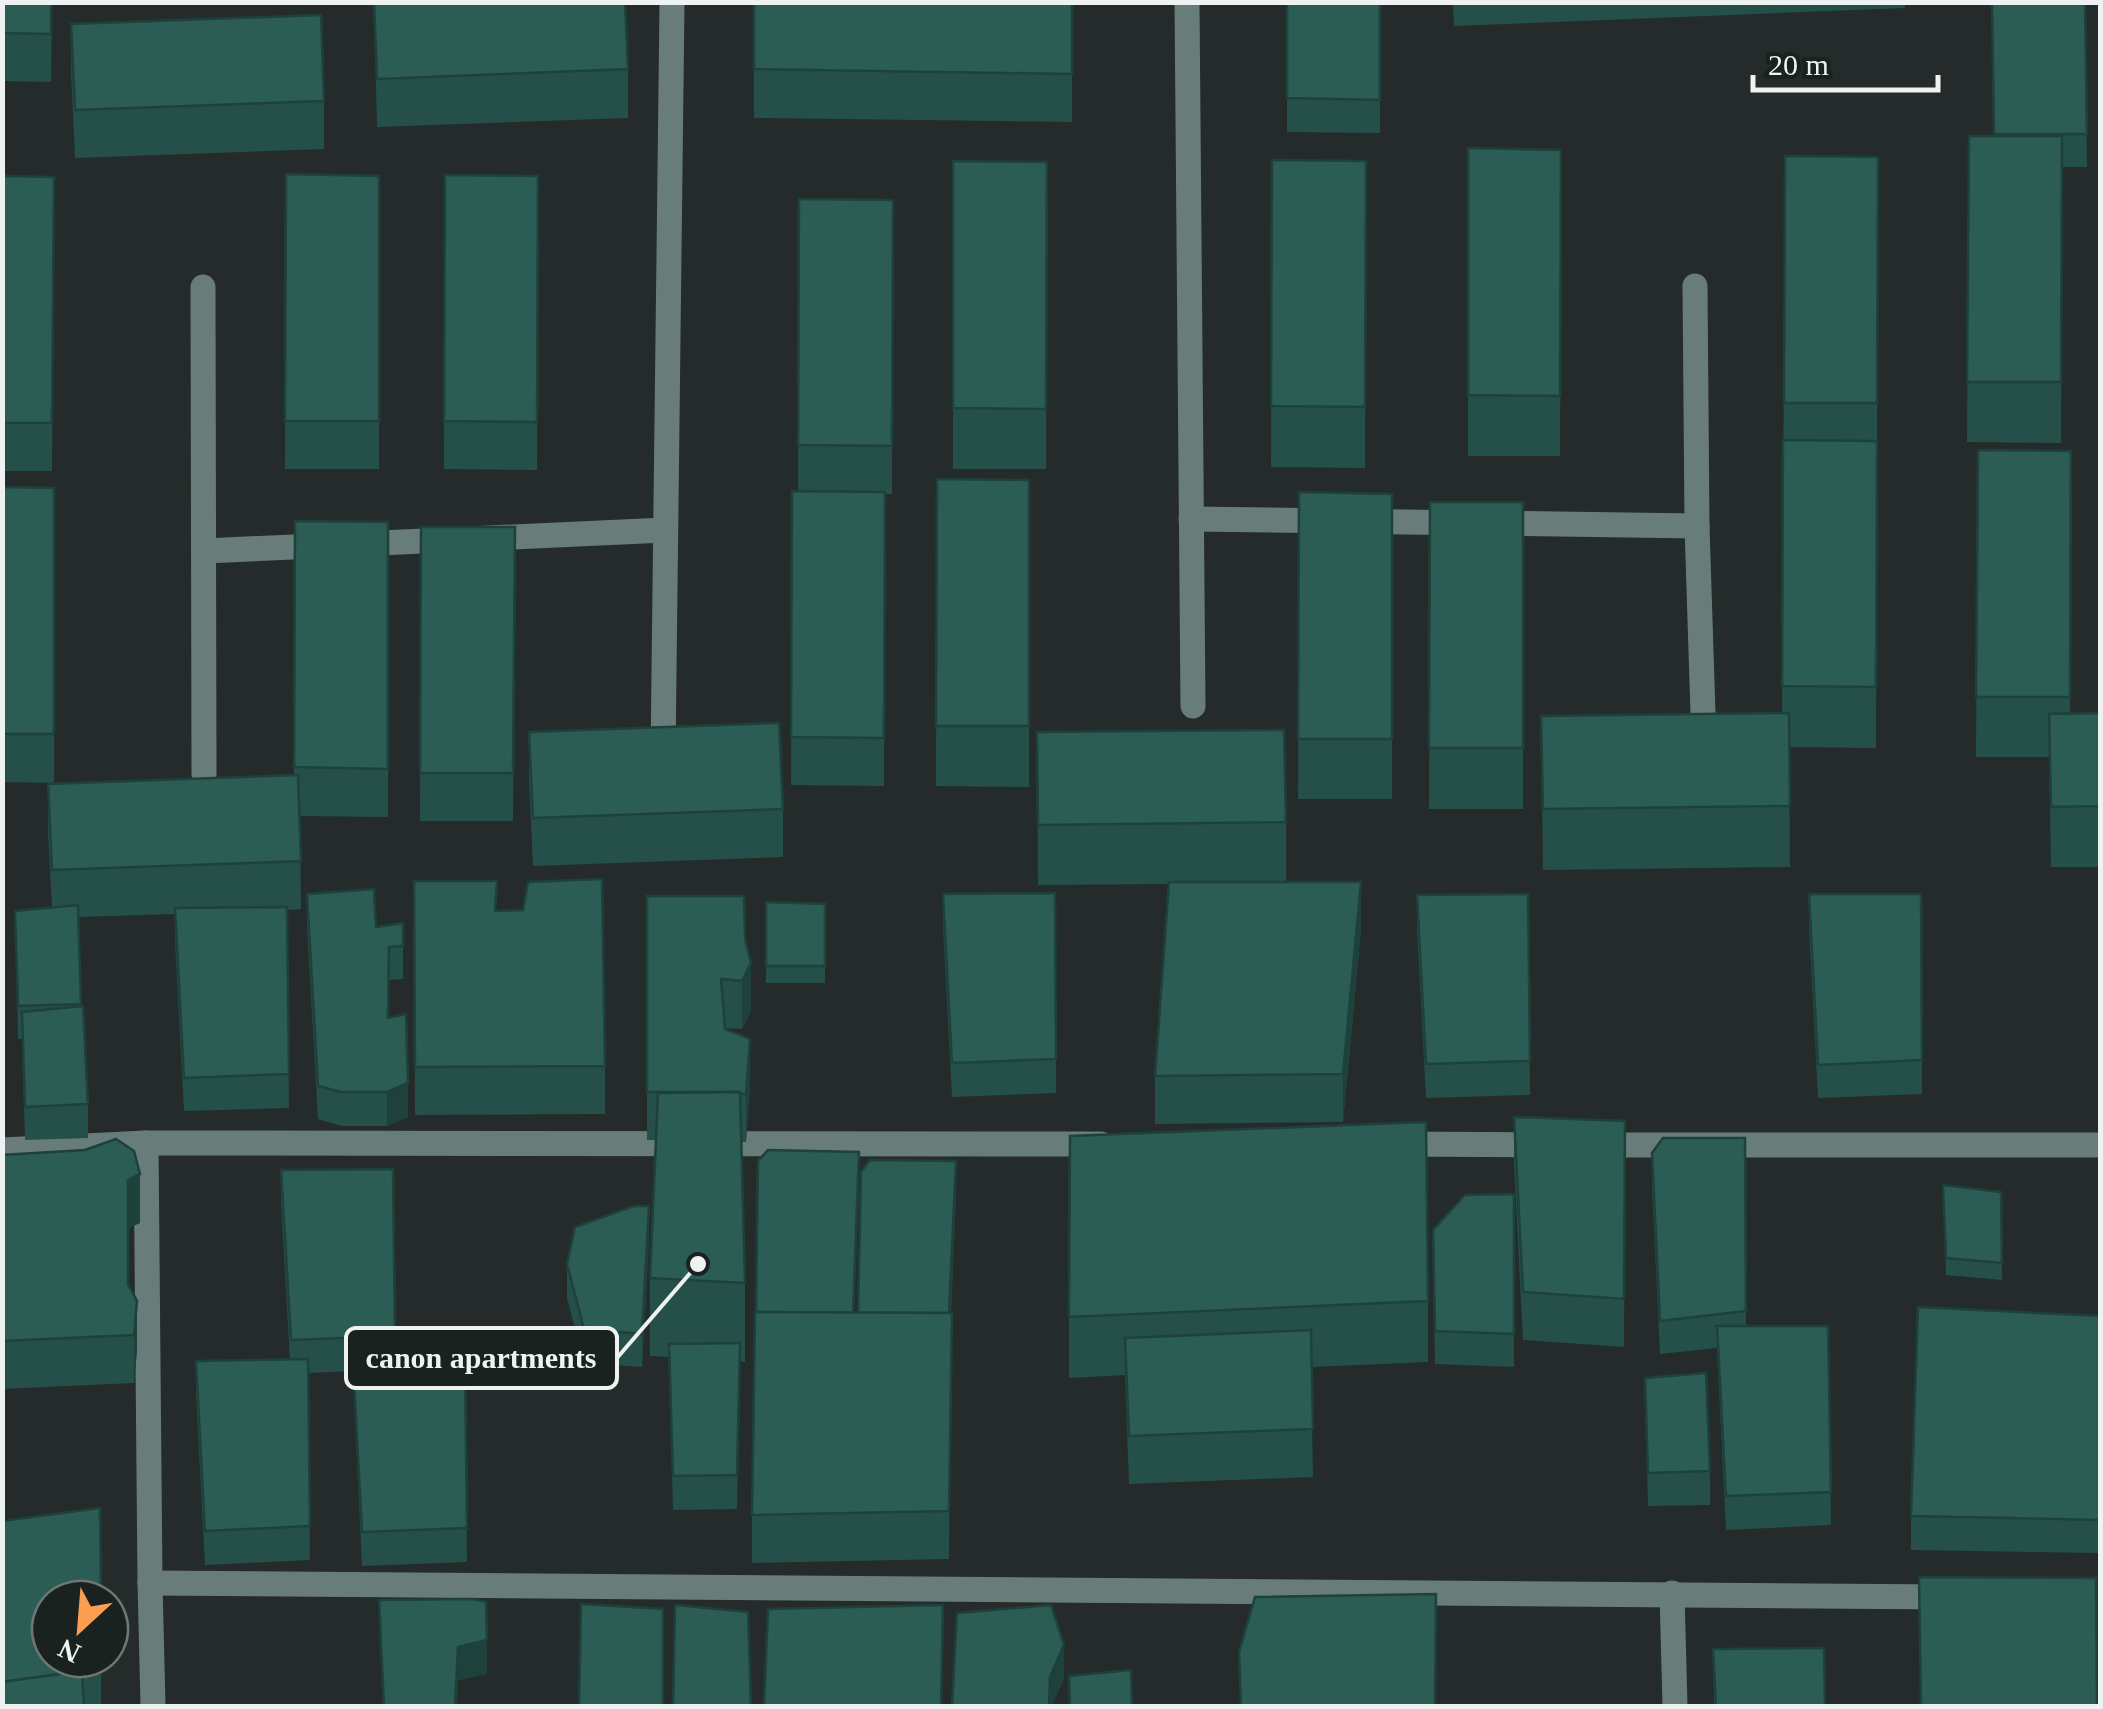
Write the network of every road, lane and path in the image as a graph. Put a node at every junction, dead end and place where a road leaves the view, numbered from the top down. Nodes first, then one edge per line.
1 (672, 2) edge
2 (1187, 2) edge
3 (1695, 286) dead end
4 (203, 287) dead end
5 (1190, 520) junction
6 (1696, 526) junction
7 (665, 530) junction
8 (204, 551) junction
9 (1193, 706) dead end
10 (1704, 755) edge
11 (663, 757) edge
12 (204, 774) edge
13 (146, 1142) junction
14 (1123, 1144) edge
15 (1363, 1144) edge
16 (2100, 1146) edge
17 (2, 1150) edge
18 (150, 1583) junction
19 (1672, 1593) junction
20 (1984, 1598) edge
21 (153, 1706) edge
22 (1675, 1706) edge

1 - 7 street
2 - 5 street
3 - 6 street
4 - 8 street
5 - 6 street
5 - 9 street
6 - 10 street
7 - 8 street
7 - 11 street
8 - 12 street
13 - 14 street
13 - 17 street
13 - 18 street
15 - 16 street
18 - 19 street
18 - 21 street
19 - 20 street
19 - 22 street

